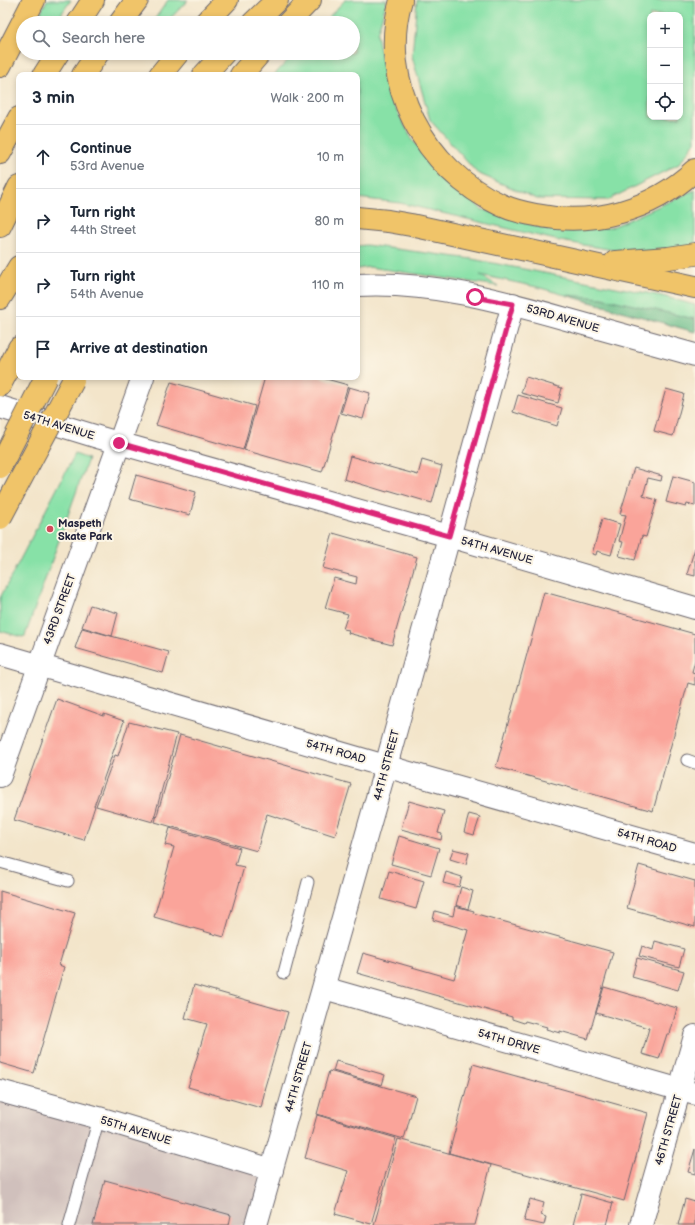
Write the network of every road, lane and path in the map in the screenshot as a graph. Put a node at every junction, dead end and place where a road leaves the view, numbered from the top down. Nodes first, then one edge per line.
1 (34, 0) edge
2 (137, 0) edge
3 (226, 0) edge
4 (277, 0) edge
5 (310, 0) edge
6 (400, 0) edge
7 (92, 2) edge
8 (26, 16) edge
9 (83, 16) edge
10 (125, 16) edge
11 (211, 16) edge
12 (260, 16) edge
13 (295, 16) edge
14 (16, 35) edge
15 (54, 60) edge
16 (93, 60) edge
17 (172, 60) edge
18 (218, 60) edge
19 (254, 60) edge
20 (0, 66) edge
21 (46, 72) edge
22 (85, 72) edge
23 (162, 72) edge
24 (207, 72) edge
25 (244, 72) edge
26 (16, 124) edge
27 (0, 153) edge
28 (695, 170) edge
29 (16, 193) edge
30 (360, 218) edge
31 (0, 226) edge
32 (695, 254) edge
33 (588, 263) junction
34 (16, 272) edge
35 (360, 285) edge
36 (695, 287) edge
37 (0, 298) edge
38 (513, 304) junction
39 (695, 355) edge
40 (15, 356) edge
41 (44, 380) edge
42 (74, 380) edge
43 (141, 380) edge
44 (0, 385) edge
45 (0, 407) edge
46 (119, 443) junction
47 (0, 468) edge
48 (0, 518) edge
49 (449, 536) junction
50 (695, 608) edge
51 (0, 654) edge
52 (39, 665) junction
53 (386, 766) junction
54 (0, 776) edge
55 (695, 854) edge
56 (0, 862) edge
57 (68, 881) dead end
58 (308, 882) dead end
59 (284, 973) dead end
60 (324, 988) junction
61 (695, 1036) edge
62 (0, 1091) edge
63 (687, 1092) edge
64 (99, 1118) junction
65 (272, 1170) junction
66 (262, 1223) edge
67 (69, 1225) edge
68 (641, 1225) edge

1 - 8 highway
2 - 10 highway
3 - 11 highway
4 - 12 highway
5 - 13 highway
6 - 28 highway
7 - 9 highway
14 - 20 highway
15 - 21 highway
16 - 22 highway
17 - 23 highway
18 - 24 highway
19 - 25 highway
26 - 27 highway
29 - 31 highway
30 - 33 highway
32 - 33 highway
33 - 36 highway
34 - 37 highway
35 - 38 street, 53RD AVENUE
38 - 39 street, 53RD AVENUE
38 - 49 street, 44TH STREET
40 - 44 highway
41 - 47 highway, bridge
42 - 48 highway, bridge
43 - 46 street
45 - 46 street, 54TH AVENUE
46 - 49 street, 54TH AVENUE
46 - 52 street, 43RD STREET
49 - 50 street, 54TH AVENUE
49 - 53 street, 44TH STREET
51 - 52 street, 54TH ROAD
52 - 53 street, 54TH ROAD
52 - 54 street, 43RD STREET
53 - 55 street, 54TH ROAD
53 - 60 street, 44TH STREET
56 - 57 lane
58 - 59 lane
60 - 63 street, 54TH DRIVE
60 - 65 street, 44TH STREET
61 - 63 street, 46TH STREET
62 - 64 street, 55TH AVENUE
63 - 68 street, 46TH STREET
64 - 65 street, 55TH AVENUE
64 - 67 lane
65 - 66 street, 44TH STREET

